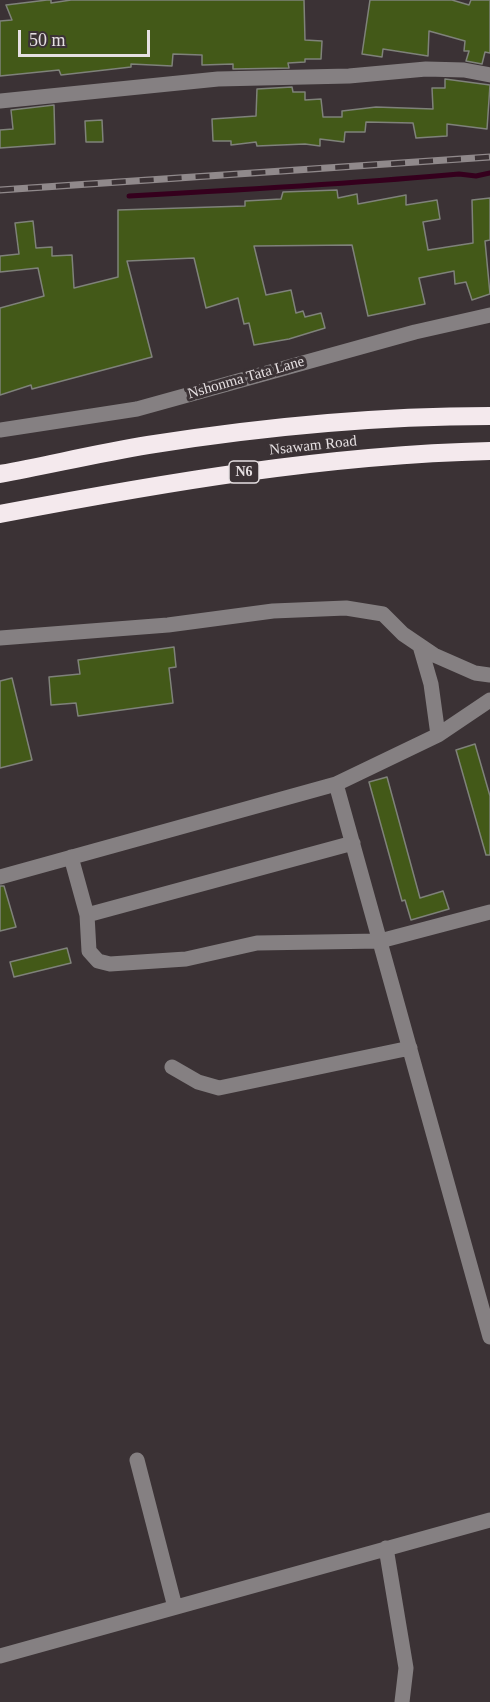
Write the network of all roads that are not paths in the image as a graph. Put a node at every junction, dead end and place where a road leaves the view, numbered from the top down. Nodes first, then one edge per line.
1 (490, 75) edge
2 (0, 101) edge
3 (490, 315) edge
4 (490, 416) edge
5 (0, 430) edge
6 (490, 451) edge
7 (0, 474) edge
8 (0, 514) edge
9 (0, 638) edge
10 (420, 646) junction
11 (490, 675) edge
12 (490, 700) edge
13 (438, 735) junction
14 (336, 784) junction
15 (353, 843) junction
16 (71, 857) junction
17 (0, 877) edge
18 (490, 912) edge
19 (87, 915) junction
20 (380, 941) junction
21 (410, 1048) junction
22 (172, 1067) dead end
23 (490, 1337) edge
24 (137, 1460) dead end
25 (490, 1520) edge
26 (386, 1548) junction
27 (175, 1607) junction
28 (0, 1656) edge
29 (402, 1702) edge

1 - 2 street
3 - 5 street, Nshonma Tata Lane
4 - 7 highway, Nsawam Road
6 - 8 highway, Nsawam Road / N6
9 - 10 street
10 - 11 street
10 - 13 street
12 - 13 street
13 - 14 street
14 - 15 street
14 - 16 street
15 - 19 street
15 - 20 street
16 - 17 street
16 - 19 street
18 - 20 street
19 - 20 street
20 - 21 street
21 - 22 street
21 - 23 street
24 - 27 street
25 - 26 street
26 - 27 street
26 - 29 street
27 - 28 street

